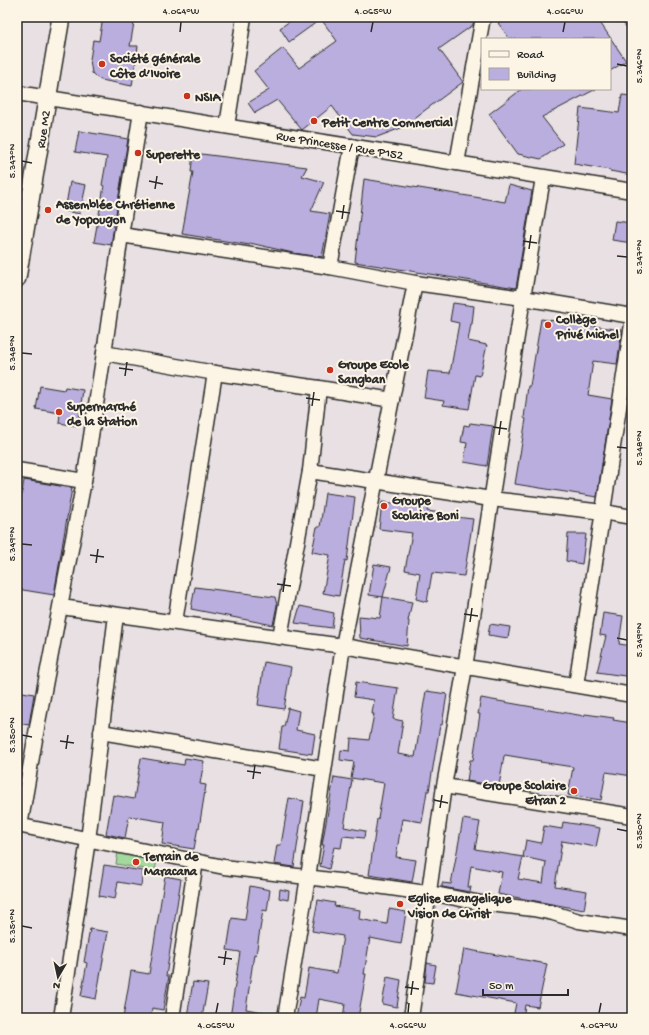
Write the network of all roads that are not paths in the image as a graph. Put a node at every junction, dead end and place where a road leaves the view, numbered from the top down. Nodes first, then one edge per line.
1 (61, 17) edge
2 (244, 17) edge
3 (483, 17) edge
4 (17, 93) edge
5 (47, 98) junction
6 (141, 112) junction
7 (227, 126) junction
8 (352, 146) junction
9 (457, 163) junction
10 (543, 178) junction
11 (632, 191) edge
12 (121, 235) junction
13 (330, 267) junction
14 (17, 278) edge
15 (415, 283) junction
16 (522, 298) junction
17 (632, 316) edge
18 (632, 324) edge
19 (104, 352) junction
20 (215, 373) junction
21 (319, 388) junction
22 (392, 400) junction
23 (17, 470) edge
24 (310, 471) junction
25 (375, 480) junction
26 (84, 481) junction
27 (491, 499) junction
28 (603, 512) junction
29 (632, 517) edge
30 (61, 607) junction
31 (116, 615) junction
32 (175, 622) junction
33 (280, 637) junction
34 (343, 646) junction
35 (465, 667) junction
36 (576, 685) junction
37 (632, 695) edge
38 (101, 732) junction
39 (324, 769) junction
40 (444, 786) junction
41 (632, 816) edge
42 (18, 826) edge
43 (88, 840) junction
44 (196, 861) junction
45 (308, 877) junction
46 (430, 895) junction
47 (632, 929) edge
48 (61, 1018) edge
49 (172, 1018) edge
50 (285, 1018) edge
51 (411, 1018) edge

1 - 5 main road, Rue M2
2 - 7 street
3 - 9 street
4 - 5 street, Rue Princesse / Rue P152
5 - 6 street, Rue Princesse / Rue P152
5 - 14 main road, Rue M2
6 - 7 street, Rue Princesse / Rue P152
6 - 12 street
7 - 8 street, Rue Princesse / Rue P152
8 - 9 street, Rue Princesse / Rue P152
8 - 13 street
9 - 10 street, Rue Princesse / Rue P152
10 - 11 street, Rue Princesse / Rue P152
10 - 16 street
12 - 13 street
12 - 19 street
13 - 15 street
15 - 16 street
15 - 22 street
16 - 17 street
16 - 27 street
18 - 28 street
19 - 20 street
19 - 26 street
20 - 21 street
20 - 32 street
21 - 22 street
21 - 24 street
22 - 25 street
23 - 26 street
24 - 25 street
24 - 33 street
25 - 27 street
25 - 34 street
26 - 30 street
27 - 28 street
27 - 35 street
28 - 29 street
28 - 36 street
30 - 31 street
30 - 42 street
31 - 32 street
31 - 38 street
32 - 33 street
33 - 34 street
34 - 35 street
34 - 39 street
35 - 36 street
35 - 40 street
36 - 37 street
38 - 39 street
38 - 43 street
39 - 45 street
40 - 41 street
40 - 46 street
42 - 43 street
43 - 44 street
43 - 48 street
44 - 45 street
44 - 49 street
45 - 46 street
45 - 50 street
46 - 47 street
46 - 51 street

